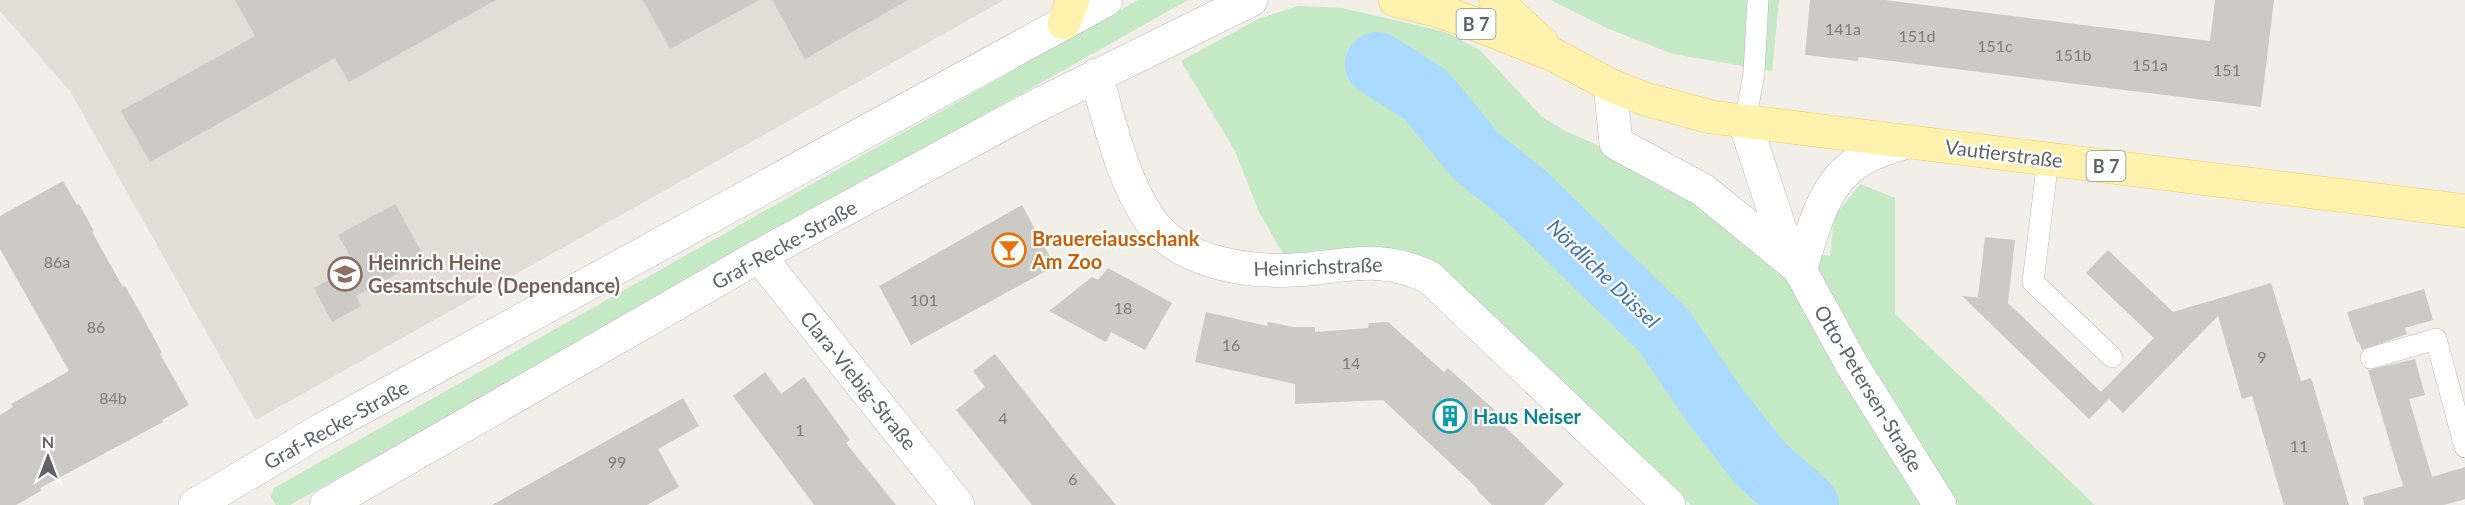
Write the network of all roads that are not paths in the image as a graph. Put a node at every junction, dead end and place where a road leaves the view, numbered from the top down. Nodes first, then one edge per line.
1 (1106, 0) edge
2 (1251, 0) edge
3 (1395, 0) edge
4 (1495, 0) edge
5 (1758, 0) edge
6 (1068, 12) edge
7 (1554, 55) junction
8 (1096, 75) junction
9 (1610, 85) junction
10 (1745, 123) junction
11 (1906, 142) junction
12 (2048, 159) junction
13 (2465, 211) edge
14 (759, 256) junction
15 (1800, 270) junction
16 (2112, 357) dead end
17 (2371, 358) dead end
18 (2465, 447) edge
19 (235, 495) edge
20 (195, 505) edge
21 (326, 505) edge
22 (958, 505) edge
23 (1669, 505) edge
24 (1940, 505) edge

1 - 6 street, Graf-Recke-Straße
2 - 8 street, Graf-Recke-Straße
3 - 7 main road, B 7
4 - 7 main road, B 7
5 - 10 lane
6 - 19 street, Graf-Recke-Straße
7 - 9 main road, Vautierstraße / B 7
8 - 14 street, Graf-Recke-Straße
8 - 23 street, Heinrichstraße
9 - 10 main road, Vautierstraße / B 7
9 - 15 street, Otto-Petersen-Straße
10 - 11 main road, Vautierstraße / B 7
10 - 15 street, Otto-Petersen-Straße
11 - 12 main road, Vautierstraße / B 7
11 - 15 street
12 - 13 main road, Vautierstraße / B 7
12 - 16 lane
14 - 21 street, Graf-Recke-Straße
14 - 22 street, Clara-Viebig-Straße
15 - 24 street, Otto-Petersen-Straße
17 - 18 lane
19 - 20 street, Graf-Recke-Straße

